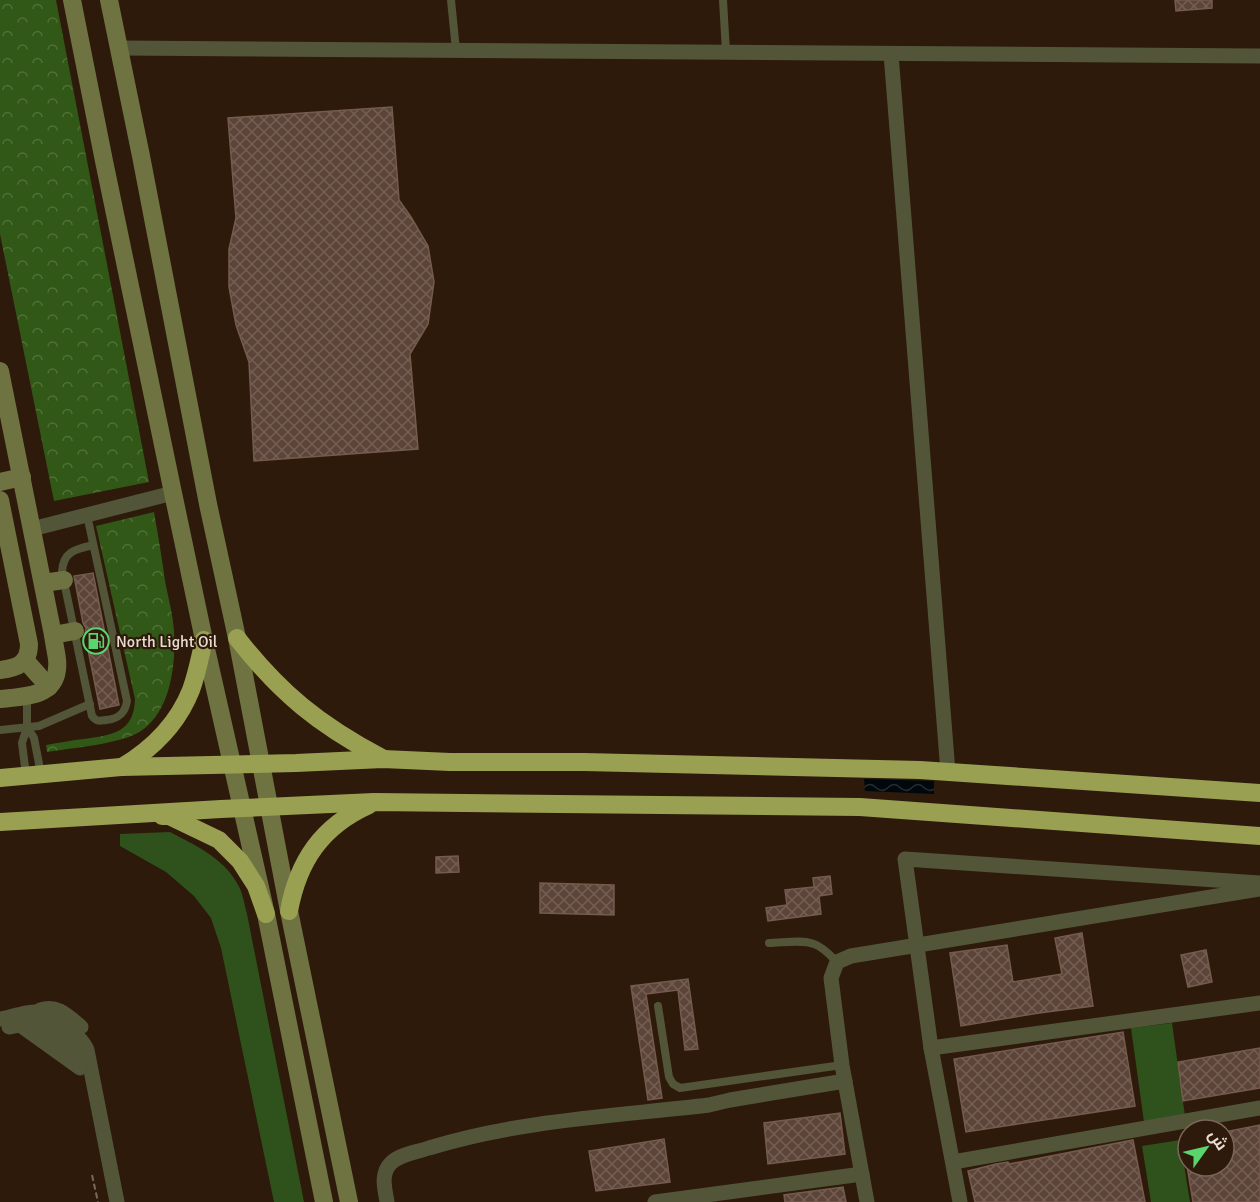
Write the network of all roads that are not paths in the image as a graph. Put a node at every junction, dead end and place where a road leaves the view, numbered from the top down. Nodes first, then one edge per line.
1 (72, 0) edge
2 (109, 0) edge
3 (451, 0) edge
4 (723, 0) edge
5 (119, 48) junction
6 (456, 50) junction
7 (726, 52) junction
8 (891, 54) junction
9 (1260, 56) edge
10 (0, 371) edge
11 (22, 477) junction
12 (0, 482) edge
13 (173, 493) junction
14 (0, 500) edge
15 (87, 515) junction
16 (32, 529) junction
17 (93, 545) junction
18 (64, 580) junction
19 (43, 583) junction
20 (75, 631) junction
21 (53, 635) junction
22 (237, 638) junction
23 (204, 640) junction
24 (25, 660) junction
25 (0, 670) edge
26 (49, 687) junction
27 (27, 696) junction
28 (0, 699) edge
29 (90, 704) junction
30 (27, 727) junction
31 (0, 730) edge
32 (383, 759) junction
33 (231, 764) junction
34 (260, 764) junction
35 (121, 767) junction
36 (948, 772) junction
37 (34, 774) junction
38 (0, 778) edge
39 (1260, 793) edge
40 (374, 802) junction
41 (268, 807) junction
42 (241, 808) junction
43 (143, 814) junction
44 (0, 822) edge
45 (1260, 836) edge
46 (1260, 883) edge
47 (1260, 889) edge
48 (289, 911) junction
49 (266, 914) junction
50 (769, 944) dead end
51 (917, 946) junction
52 (837, 962) junction
53 (1260, 1003) edge
54 (658, 1006) dead end
55 (0, 1019) edge
56 (0, 1029) edge
57 (931, 1048) junction
58 (844, 1073) junction
59 (1260, 1108) edge
60 (952, 1162) junction
61 (862, 1174) junction
62 (106, 1202) edge
63 (117, 1202) edge
64 (324, 1202) edge
65 (349, 1202) edge
66 (387, 1202) edge
67 (655, 1202) edge
68 (867, 1202) edge
69 (960, 1202) edge

1 - 13 main road
2 - 5 main road
3 - 6 lane
4 - 7 lane
5 - 6 street
5 - 22 main road
6 - 7 street
7 - 8 street
8 - 9 street
8 - 36 street
10 - 11 main road
11 - 12 main road
11 - 16 main road
13 - 15 street
13 - 23 main road
14 - 24 main road
15 - 16 street
15 - 17 lane
16 - 19 main road
17 - 18 lane
17 - 29 lane
18 - 19 main road
18 - 20 lane
19 - 21 main road
20 - 21 main road
20 - 29 lane
21 - 26 main road
22 - 32 highway
22 - 34 main road
23 - 33 main road
23 - 35 highway
24 - 25 main road
24 - 26 main road
26 - 27 main road
27 - 28 main road
27 - 30 lane
29 - 30 lane
30 - 31 lane
30 - 37 lane
30 - 37 lane
32 - 34 highway
32 - 36 highway
33 - 34 highway
33 - 35 highway
33 - 42 main road
34 - 41 main road
35 - 37 highway
36 - 39 highway
37 - 38 highway
40 - 41 highway
40 - 45 highway
40 - 48 highway
41 - 42 highway
41 - 48 main road
42 - 43 highway
42 - 49 main road
43 - 44 highway
43 - 49 highway
46 - 51 street
47 - 51 street
48 - 65 main road
49 - 64 main road
50 - 52 lane
51 - 52 street
51 - 57 street
52 - 58 street
53 - 57 street
54 - 58 lane
55 - 63 street
56 - 62 street
57 - 60 street
58 - 61 street
58 - 66 street
59 - 60 street
60 - 69 street
61 - 67 street
61 - 68 street

